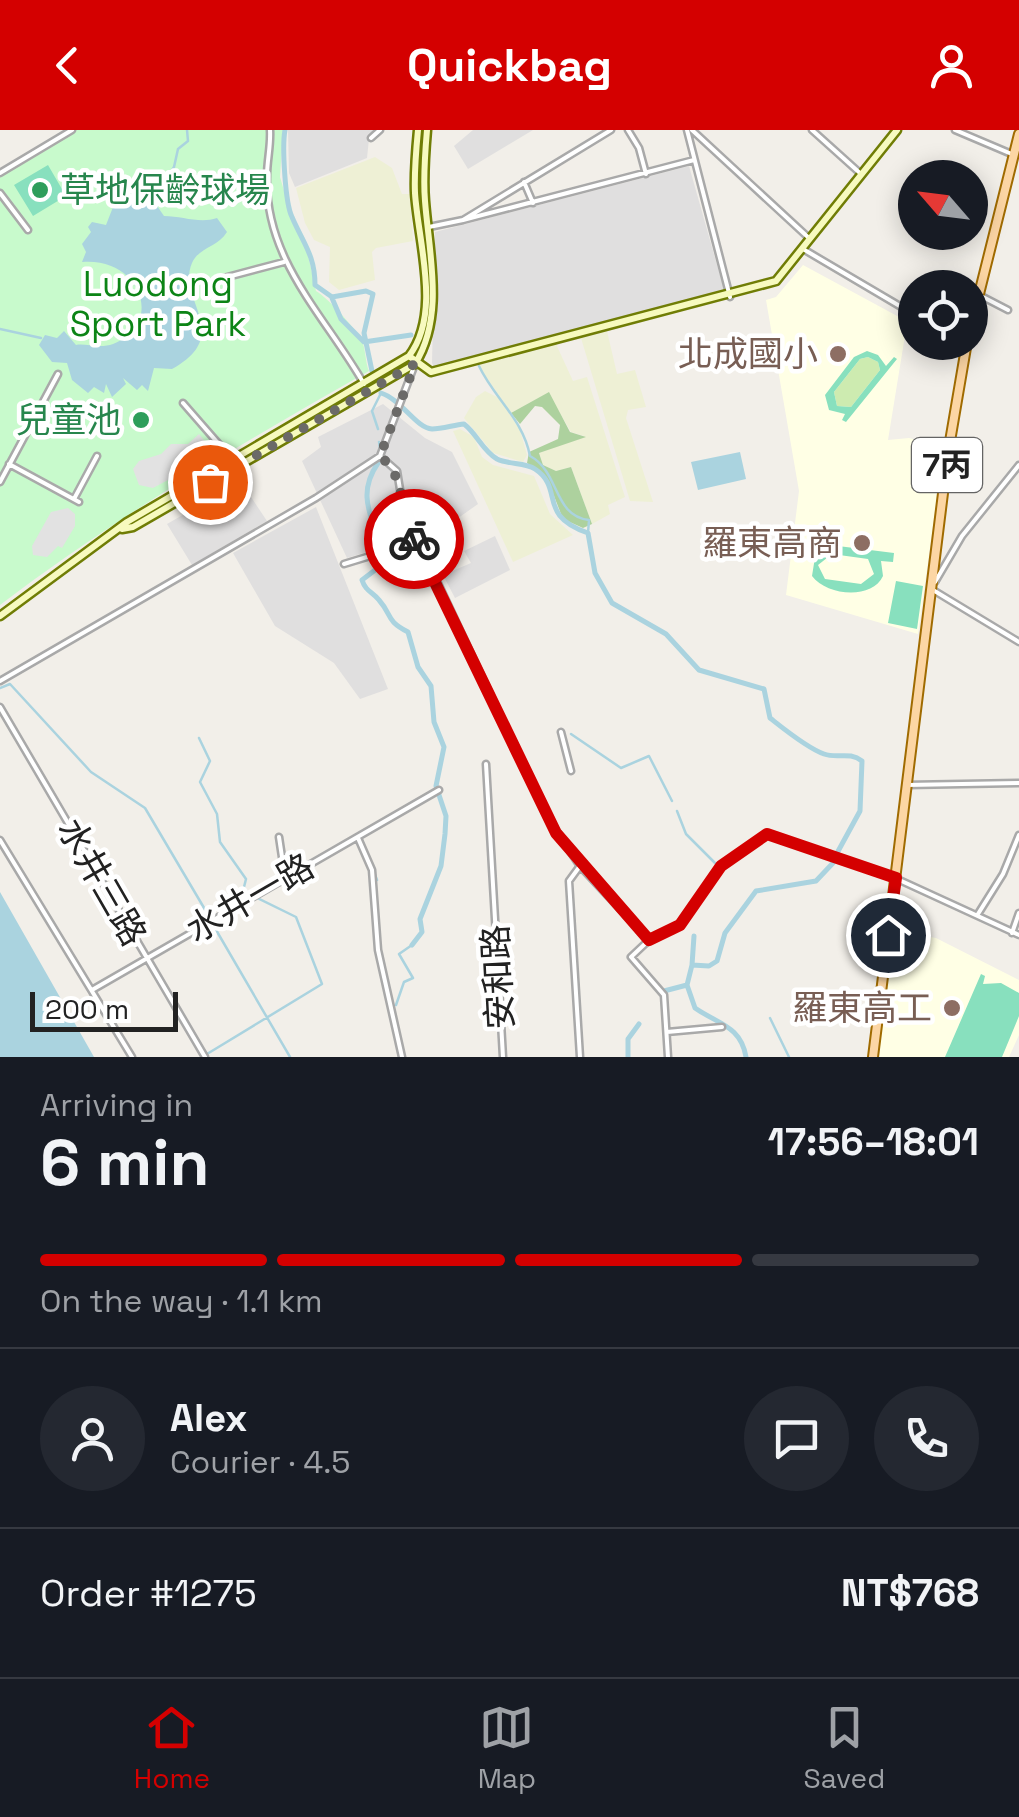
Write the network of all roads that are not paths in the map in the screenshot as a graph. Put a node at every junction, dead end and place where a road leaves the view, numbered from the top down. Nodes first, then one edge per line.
1 (72, 130) edge
2 (270, 130) edge
3 (380, 130) edge
4 (418, 130) edge
5 (427, 130) edge
6 (611, 130) edge
7 (628, 130) edge
8 (690, 130) edge
9 (812, 130) edge
10 (898, 130) edge
11 (954, 130) edge
12 (1019, 134) edge
13 (371, 138) dead end
14 (1014, 155) junction
15 (694, 160) junction
16 (0, 173) edge
17 (646, 174) junction
18 (862, 175) junction
19 (524, 182) junction
20 (0, 193) edge
21 (534, 203) junction
22 (463, 220) junction
23 (424, 228) junction
24 (28, 230) dead end
25 (811, 240) junction
26 (802, 249) junction
27 (286, 262) junction
28 (985, 270) edge
29 (216, 280) dead end
30 (730, 297) junction
31 (988, 300) edge
32 (898, 305) edge
33 (1008, 310) dead end
34 (409, 356) junction
35 (964, 360) edge
36 (415, 364) junction
37 (58, 374) dead end
38 (366, 388) junction
39 (184, 403) dead end
40 (97, 456) dead end
41 (380, 456) junction
42 (234, 463) junction
43 (10, 464) junction
44 (1019, 465) edge
45 (0, 482) edge
46 (416, 542) junction
47 (344, 564) dead end
48 (932, 588) junction
49 (0, 616) edge
50 (1019, 642) edge
51 (0, 681) edge
52 (0, 707) edge
53 (560, 732) dead end
54 (486, 764) dead end
55 (571, 771) dead end
56 (1019, 783) edge
57 (906, 784) junction
58 (436, 791) dead end
59 (1019, 835) edge
60 (358, 837) junction
61 (278, 838) dead end
62 (0, 840) edge
63 (580, 866) junction
64 (286, 878) junction
65 (896, 878) junction
66 (1019, 913) edge
67 (977, 916) junction
68 (1012, 933) junction
69 (1019, 934) edge
70 (649, 940) junction
71 (146, 958) junction
72 (92, 990) junction
73 (722, 1028) dead end
74 (667, 1032) junction
75 (132, 1057) edge
76 (204, 1057) edge
77 (402, 1057) edge
78 (503, 1057) edge
79 (580, 1057) edge
80 (668, 1057) edge
81 (873, 1057) edge

1 - 16 street
2 - 27 street
3 - 13 street
4 - 23 street
5 - 23 street
6 - 19 street
7 - 17 street
8 - 15 street
8 - 25 street
9 - 18 street
10 - 18 street
11 - 14 street
12 - 14 main road
14 - 28 main road
15 - 17 street
15 - 30 street
17 - 21 street
18 - 25 street
19 - 21 street
19 - 22 street
20 - 24 street
21 - 22 street
22 - 23 street
23 - 34 street
23 - 36 street
25 - 26 street
26 - 30 street
26 - 32 street
27 - 29 street
27 - 38 street
30 - 36 street
31 - 33 street
34 - 36 street
34 - 38 street
35 - 48 main road, 7丙
36 - 38 street
36 - 41 street
37 - 43 street
38 - 42 street
39 - 42 street
40 - 43 street
41 - 46 street
41 - 51 street
42 - 49 street
43 - 45 street
44 - 48 street
46 - 47 street
46 - 63 street
48 - 50 street
48 - 57 main road, 7丙
52 - 71 street, 水井三路
53 - 55 street
54 - 78 street, 安和路
56 - 57 street
57 - 65 main road, 7丙
58 - 60 street, 水井一路
59 - 67 street
60 - 64 street, 水井一路
60 - 77 street
61 - 64 street
62 - 72 street
63 - 70 street
63 - 79 street
64 - 71 street, 水井一路
65 - 67 street
65 - 70 street
65 - 81 main road, 7丙
66 - 68 street
67 - 68 street
68 - 69 street
70 - 74 street
71 - 72 street, 水井一路
71 - 76 street, 水井三路
72 - 75 street
73 - 74 street
74 - 80 street

